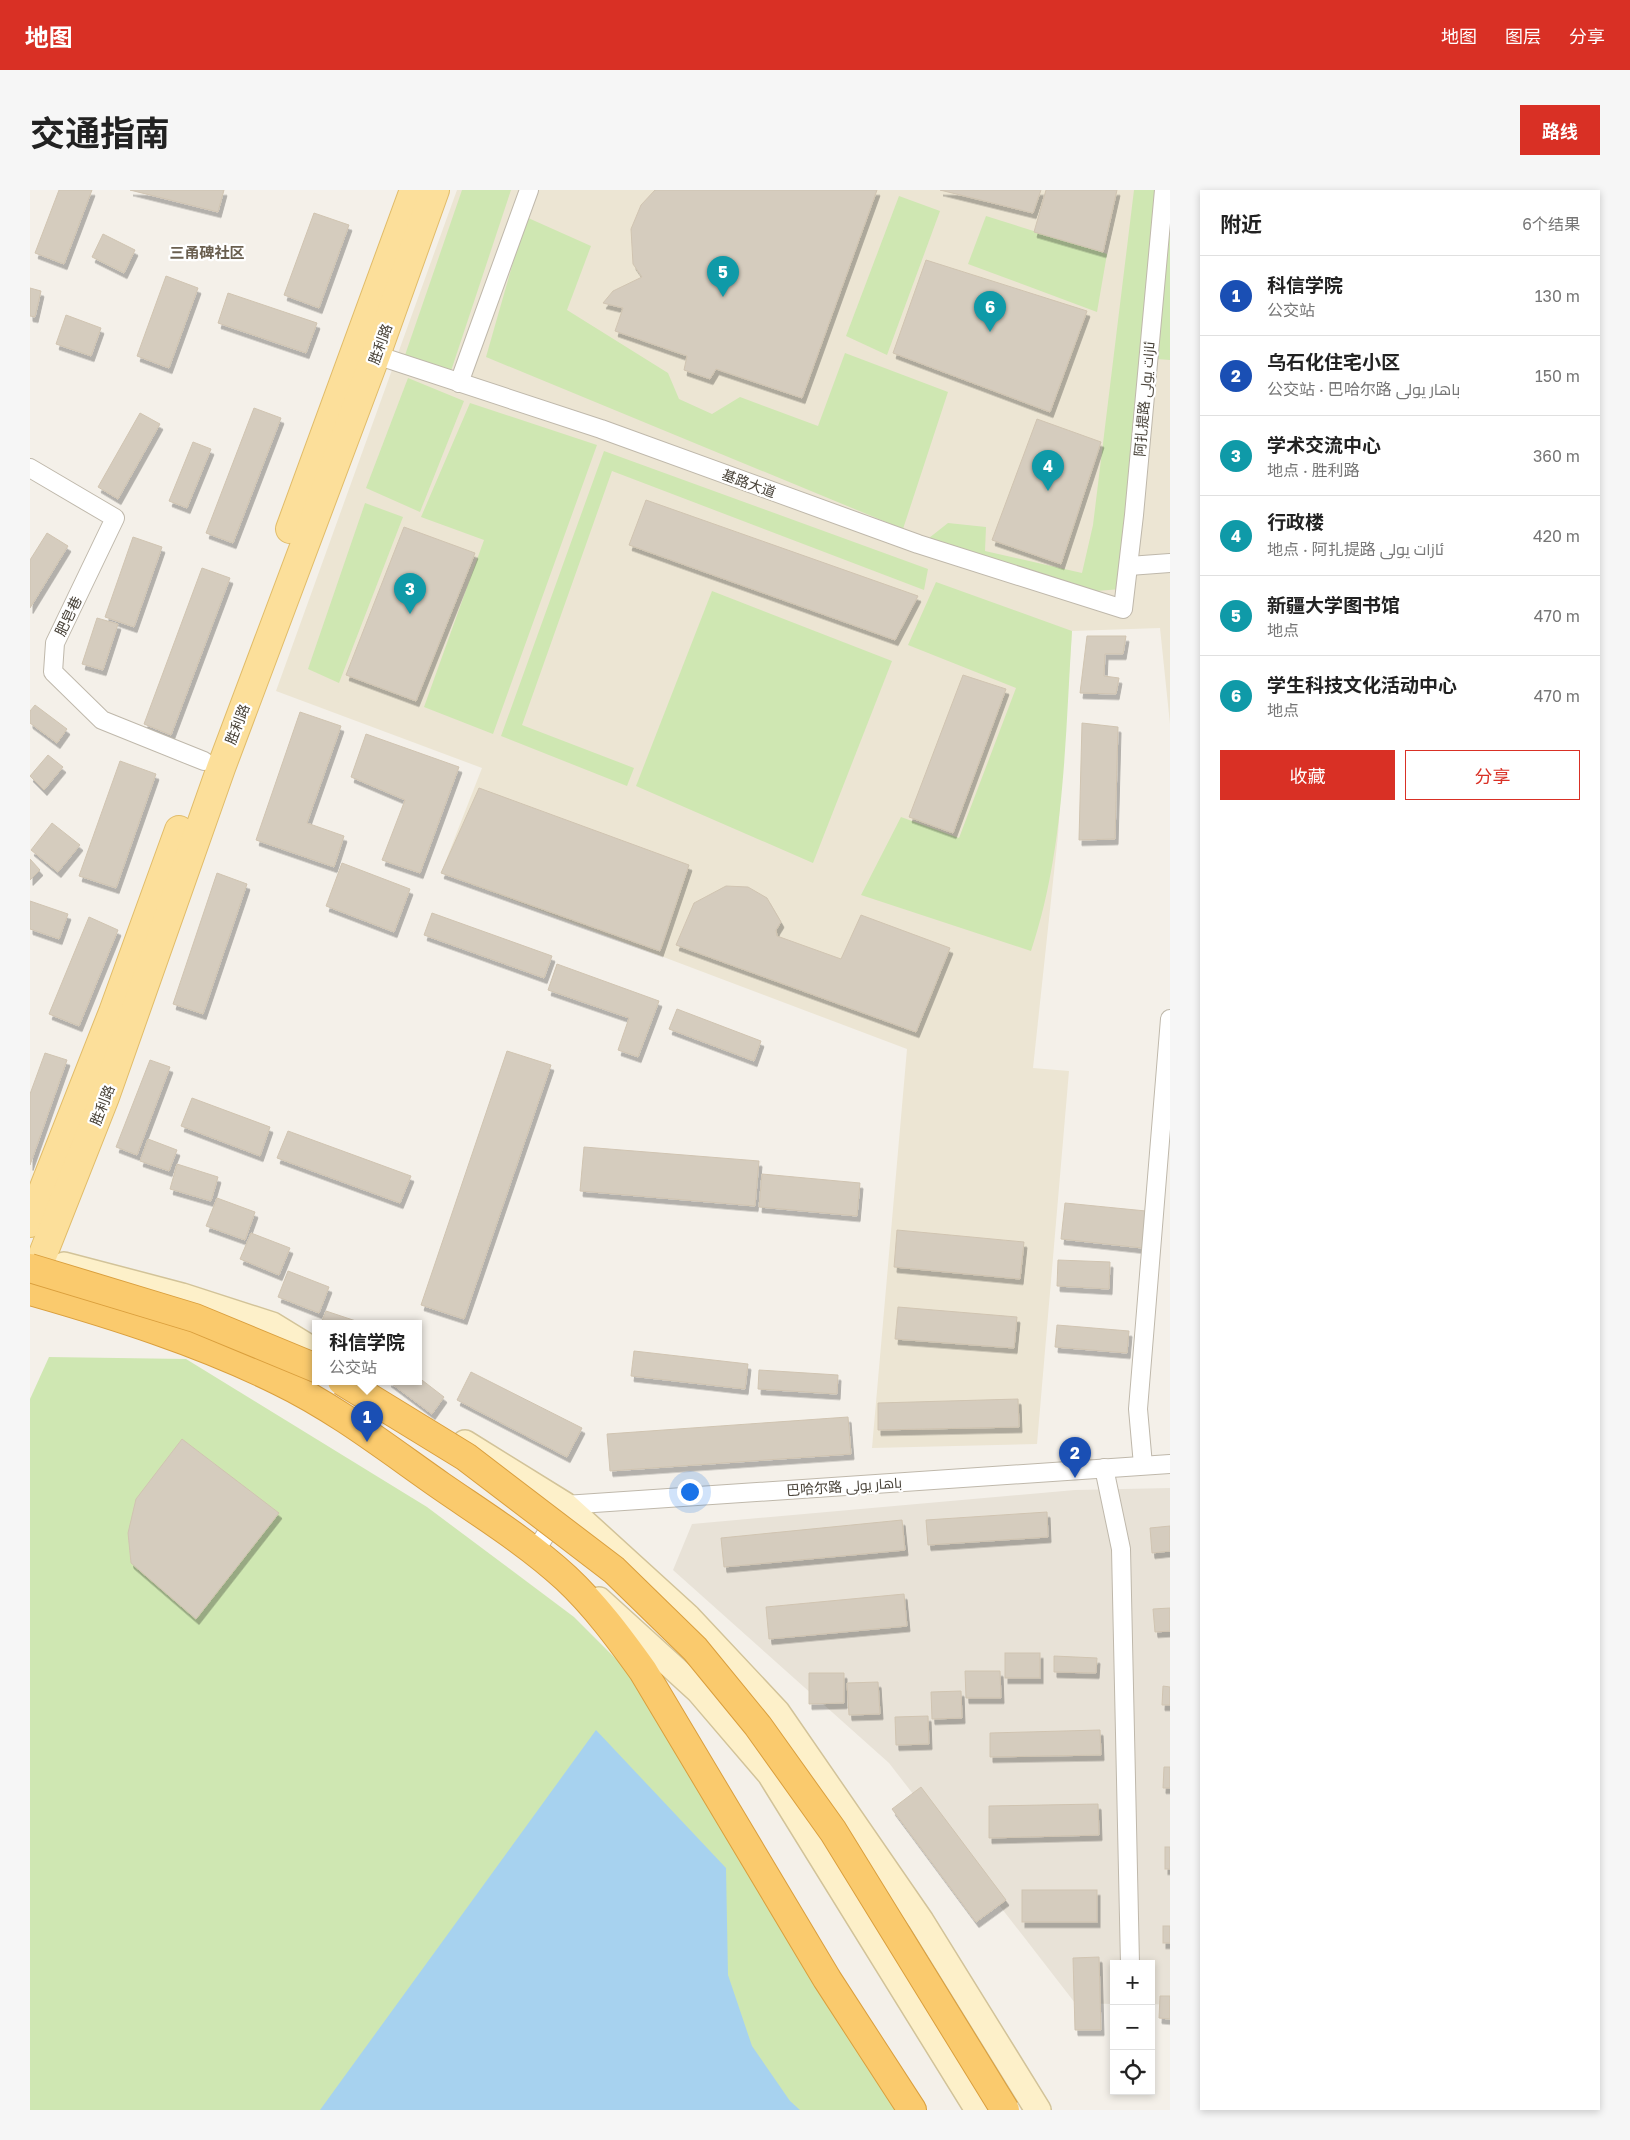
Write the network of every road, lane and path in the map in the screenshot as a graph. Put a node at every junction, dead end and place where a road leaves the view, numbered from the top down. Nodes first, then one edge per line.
1 (414, 190) edge
2 (435, 190) edge
3 (529, 190) edge
4 (1164, 190) edge
5 (376, 355) junction
6 (459, 383) junction
7 (30, 468) edge
8 (1170, 563) edge
9 (1129, 566) junction
10 (1123, 609) joint
11 (204, 761) junction
12 (1170, 1019) edge
13 (30, 1223) edge
14 (32, 1275) edge
15 (312, 1350) edge
16 (312, 1366) edge
17 (349, 1385) edge
18 (369, 1385) edge
19 (1170, 1464) edge
20 (1143, 1465) junction
21 (1104, 1468) junction
22 (565, 1505) junction
23 (539, 1545) junction
24 (1130, 1960) edge
25 (912, 2110) edge
26 (978, 2110) edge
27 (1005, 2110) edge
28 (1038, 2110) edge

1 - 11 main road, 胜利路
2 - 5 main road, 胜利路
3 - 6 street
4 - 9 street, 阿扎提路 ئازات يولى
5 - 6 street, 基路大道
5 - 14 main road, 胜利路
6 - 10 street, 基路大道
7 - 11 street, 肥皂巷
8 - 9 street
9 - 10 street, 阿扎提路 ئازات يولى
11 - 13 main road, 胜利路
12 - 20 street
14 - 15 main road
14 - 16 highway, bridge
14 - 23 main road
14 - 25 highway
17 - 27 highway, bridge
18 - 22 main road
19 - 20 street, 巴哈尔路 باھار يولى
20 - 21 street, 巴哈尔路 باھار يولى
21 - 22 street, 巴哈尔路 باھار يولى
21 - 24 street
22 - 23 street
22 - 28 main road
23 - 26 main road

